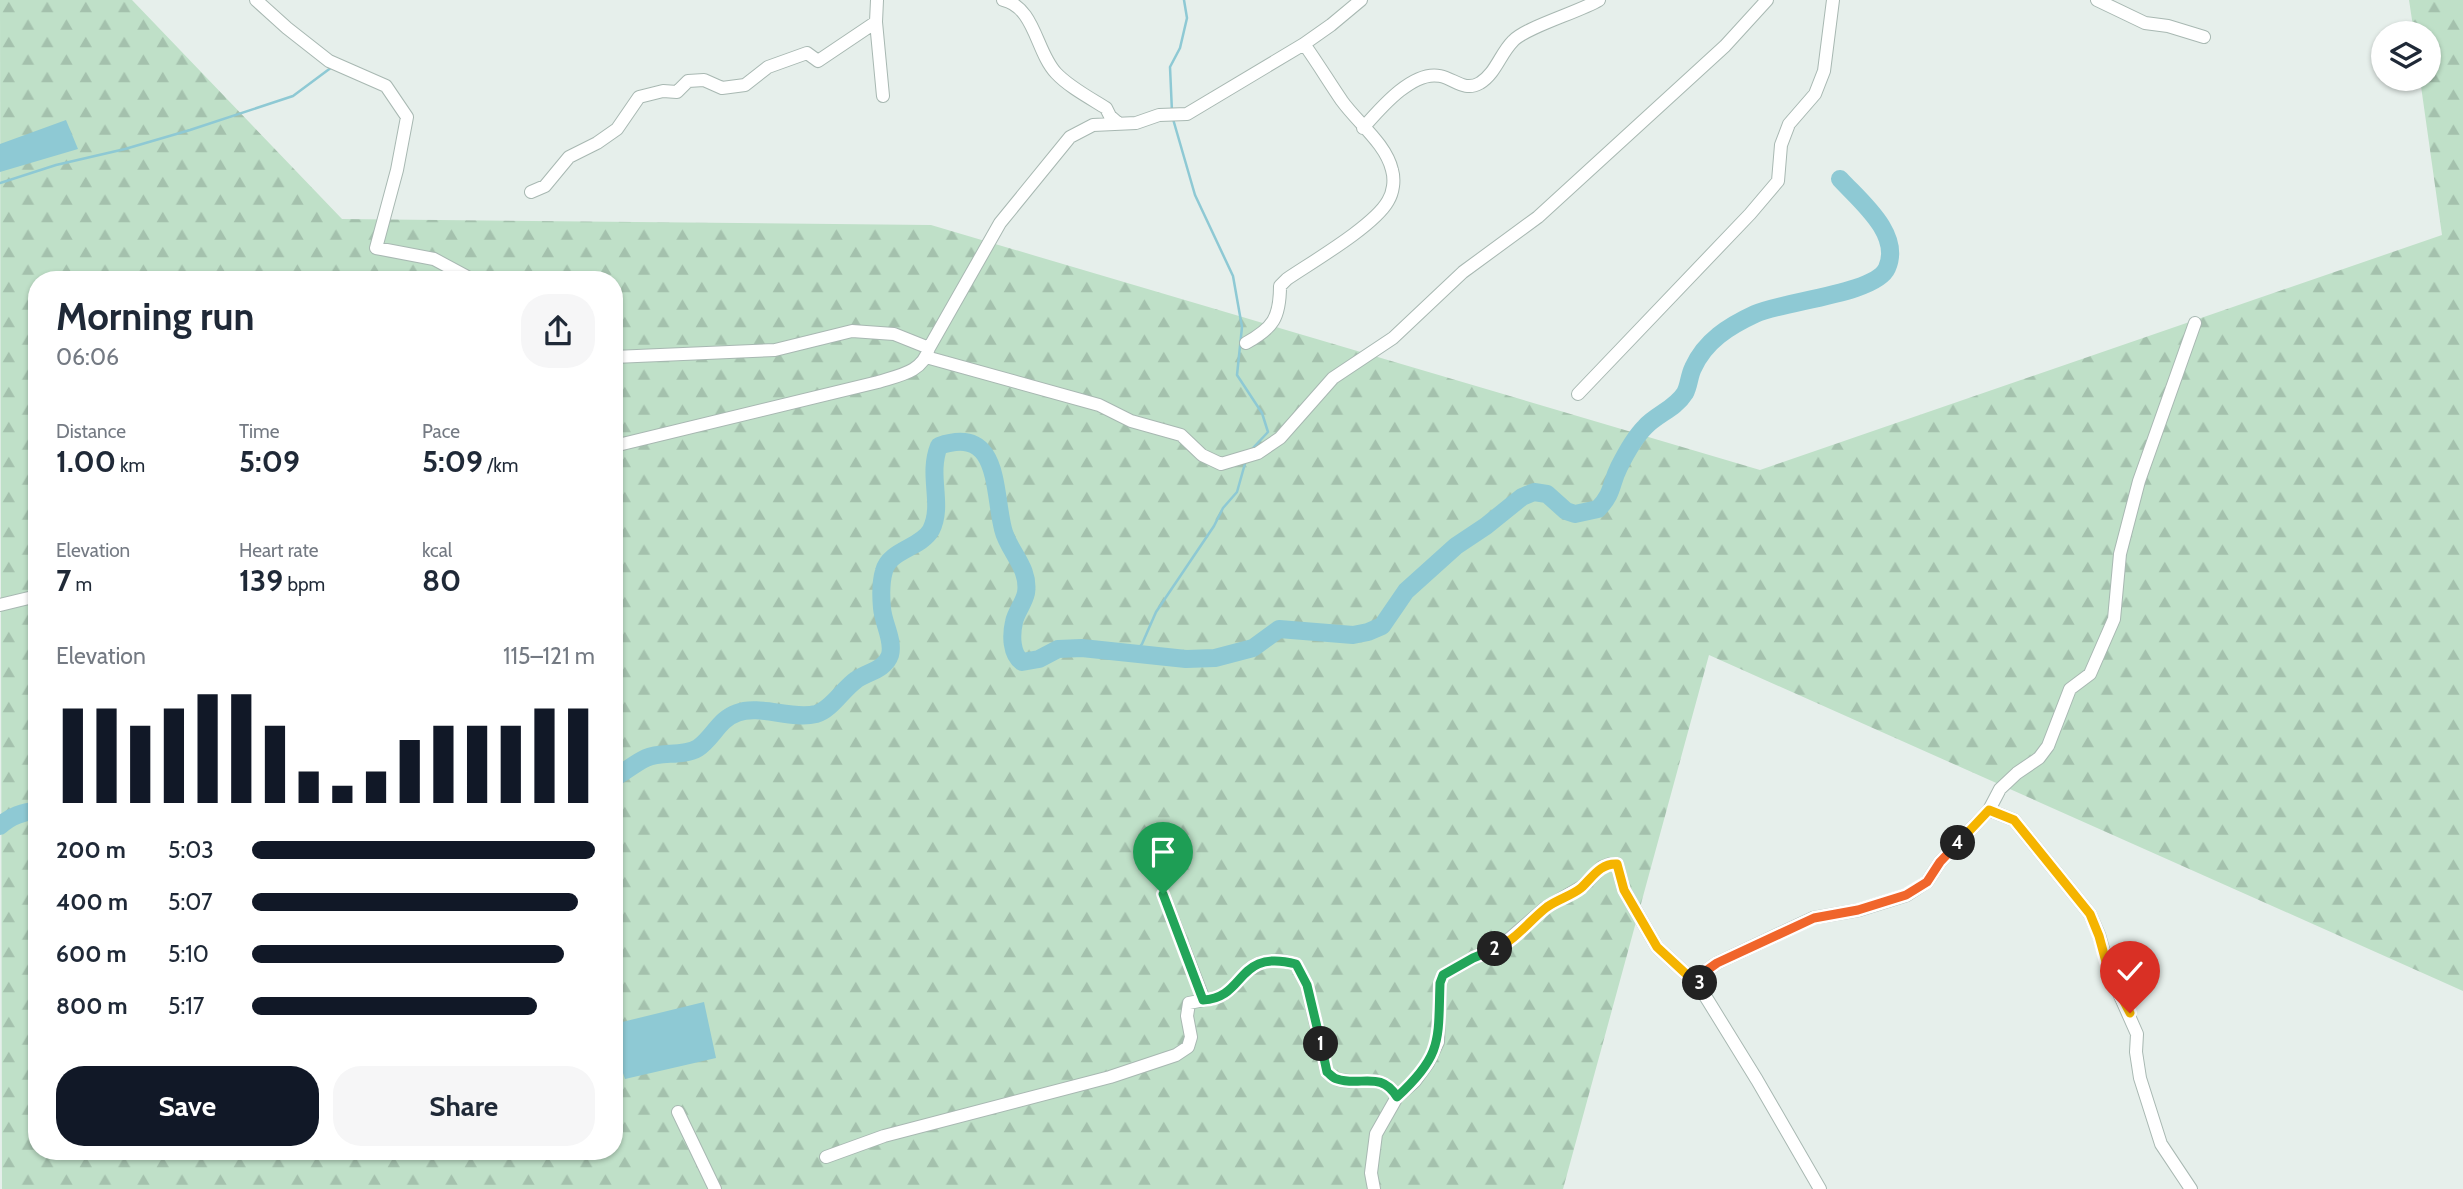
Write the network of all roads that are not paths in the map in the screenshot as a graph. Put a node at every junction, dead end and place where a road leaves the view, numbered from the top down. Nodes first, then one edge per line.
1 (257, 0) edge
2 (877, 0) edge
3 (1003, 0) edge
4 (1361, 0) edge
5 (1599, 0) edge
6 (1767, 0) edge
7 (1833, 0) edge
8 (2097, 0) edge
9 (1345, 5) edge
10 (876, 22) junction
11 (2204, 37) dead end
12 (1304, 44) junction
13 (883, 96) dead end
14 (1118, 123) junction
15 (1363, 128) junction
16 (531, 192) dead end
17 (456, 271) edge
18 (2195, 323) dead end
19 (1246, 343) dead end
20 (928, 352) junction
21 (623, 357) edge
22 (1578, 394) dead end
23 (623, 444) edge
24 (28, 598) edge
25 (0, 605) edge
26 (1989, 810) junction
27 (1163, 894) dead end
28 (1699, 986) junction
29 (1203, 1000) junction
30 (1397, 1097) junction
31 (678, 1112) dead end
32 (826, 1157) dead end
33 (715, 1189) edge
34 (1374, 1189) edge
35 (1820, 1189) edge
36 (2191, 1189) edge

1 - 17 street
2 - 10 street
3 - 14 street
4 - 9 street
5 - 15 street
6 - 20 street
7 - 22 street
8 - 11 street
9 - 12 street
10 - 13 street
10 - 16 street
12 - 14 street
12 - 15 street
14 - 20 street
15 - 19 street
18 - 26 street
20 - 21 street
20 - 23 street
24 - 25 street
26 - 28 street
26 - 36 street
27 - 29 street
28 - 30 street
28 - 35 street
29 - 30 street
29 - 32 street
30 - 34 street
31 - 33 street

